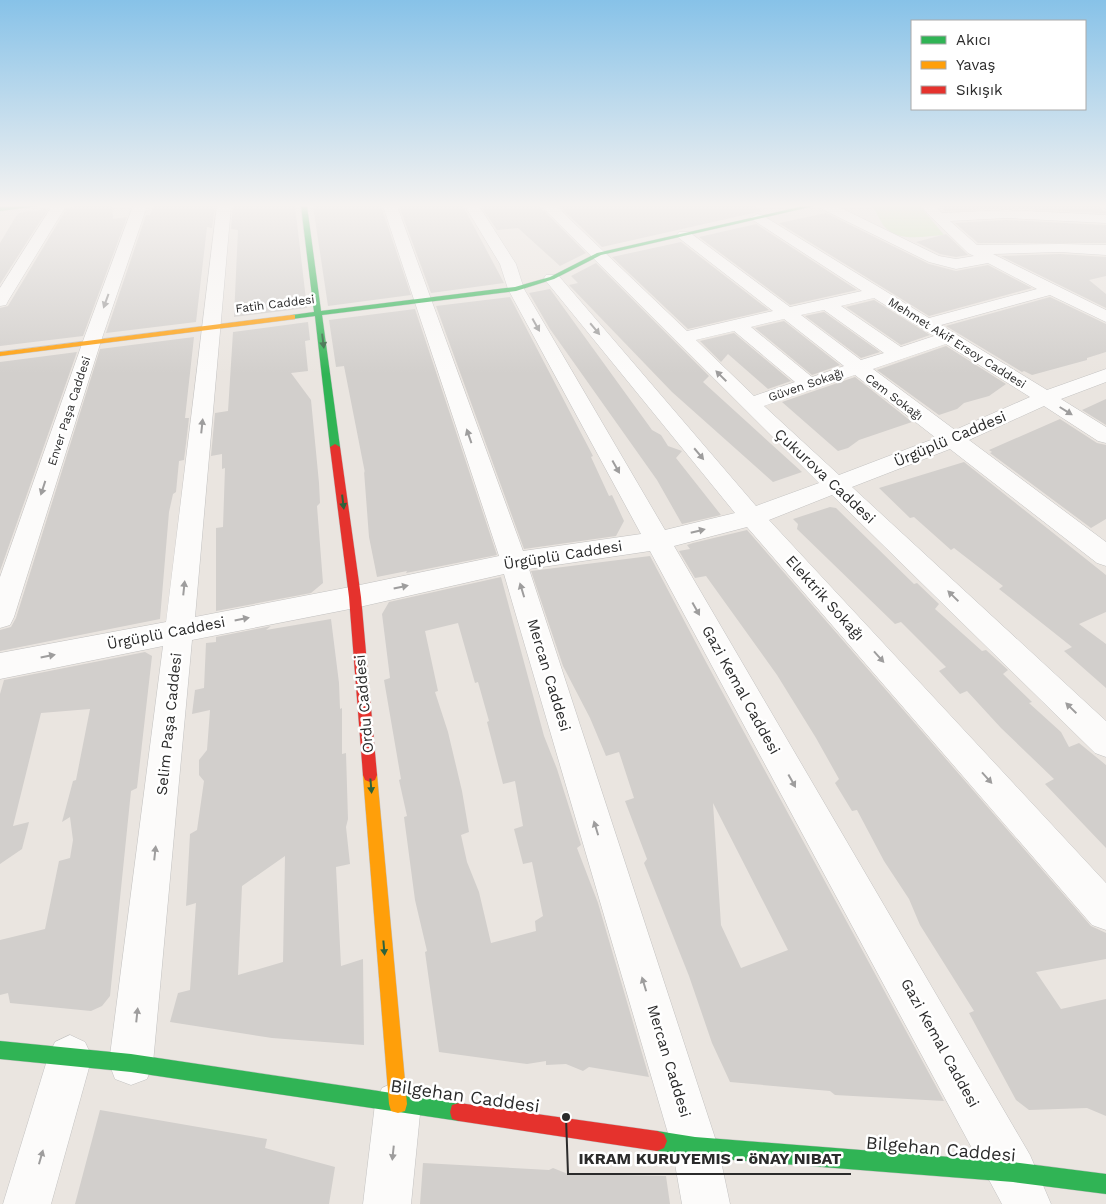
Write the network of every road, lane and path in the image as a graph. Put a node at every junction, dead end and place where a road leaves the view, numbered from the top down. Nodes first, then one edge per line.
1 (24, 262) edge
2 (120, 262) edge
3 (219, 262) edge
4 (312, 262) edge
5 (409, 262) edge
6 (507, 262) edge
7 (583, 262) edge
8 (607, 262) edge
9 (720, 262) edge
10 (837, 262) edge
11 (948, 262) edge
12 (967, 262) edge
13 (993, 262) edge
14 (552, 278) junction
15 (516, 289) junction
16 (1050, 290) junction
17 (878, 292) junction
18 (421, 299) junction
19 (0, 301) edge
20 (827, 304) junction
21 (320, 313) junction
22 (785, 314) junction
23 (1106, 317) edge
24 (927, 324) junction
25 (738, 325) junction
26 (213, 326) junction
27 (949, 337) junction
28 (682, 338) junction
29 (92, 341) junction
30 (897, 353) junction
31 (0, 354) edge
32 (856, 368) junction
33 (1106, 374) edge
34 (810, 384) junction
35 (1045, 398) junction
36 (750, 404) junction
37 (1106, 436) edge
38 (952, 440) junction
39 (836, 485) junction
40 (752, 517) junction
41 (658, 541) junction
42 (1106, 556) edge
43 (514, 562) junction
44 (355, 597) junction
45 (0, 616) edge
46 (179, 631) junction
47 (0, 666) edge
48 (1106, 742) edge
49 (1106, 911) edge
50 (0, 1050) edge
51 (70, 1057) junction
52 (132, 1063) junction
53 (398, 1104) junction
54 (695, 1147) junction
55 (1106, 1184) edge
56 (1020, 1188) edge
57 (27, 1204) edge
58 (388, 1204) edge
59 (706, 1204) edge

1 - 19 street
2 -> 29 street, Enver Paşa Caddesi
3 - 26 street, Selim Paşa Caddesi
4 - 21 street, Ordu Caddesi
5 - 18 street, Mercan Caddesi
6 - 15 street, Gazi Kemal Caddesi
7 - 14 street, Fatih Caddesi
8 - 28 street, Çukurova Caddesi
9 - 22 street, Cem Sokağı
10 - 17 street, Mehmet Akif Ersoy Caddesi
11 - 12 street
13 - 16 street
14 - 15 street, Fatih Caddesi
14 -> 40 street, Elektrik Sokağı
15 - 18 street, Fatih Caddesi
15 -> 41 street, Gazi Kemal Caddesi
16 - 23 street
16 - 24 street
17 - 20 street
17 - 24 street, Mehmet Akif Ersoy Caddesi
18 - 21 street, Fatih Caddesi
43 -> 18 street, Mercan Caddesi
20 - 22 street
20 - 30 street
21 - 26 street, Fatih Caddesi
21 -> 44 street, Ordu Caddesi
22 - 25 street
22 - 32 street, Cem Sokağı
24 - 27 street, Mehmet Akif Ersoy Caddesi
25 - 28 street
25 - 34 street
26 - 29 street, Fatih Caddesi
46 -> 26 street, Selim Paşa Caddesi
27 - 30 street, Güven Sokağı
27 - 35 street, Mehmet Akif Ersoy Caddesi
36 -> 28 street, Çukurova Caddesi
29 - 31 street, Fatih Caddesi
29 -> 45 street, Enver Paşa Caddesi
30 - 32 street, Güven Sokağı
32 - 34 street, Güven Sokağı
32 - 38 street, Cem Sokağı
33 - 35 street, Ürgüplü Caddesi
34 - 36 street, Güven Sokağı
35 -> 37 street, Mehmet Akif Ersoy Caddesi
35 - 38 street, Ürgüplü Caddesi
36 - 39 street, Çukurova Caddesi
38 - 39 street, Ürgüplü Caddesi
38 - 42 street, Cem Sokağı
39 - 40 street, Ürgüplü Caddesi
48 -> 39 street, Çukurova Caddesi
41 -> 40 street, Ürgüplü Caddesi
40 -> 49 street, Elektrik Sokağı
41 - 43 street, Ürgüplü Caddesi
41 -> 56 street, Gazi Kemal Caddesi
44 -> 43 street, Ürgüplü Caddesi
54 -> 43 street, Mercan Caddesi
46 -> 44 street, Ürgüplü Caddesi
44 -> 53 street, Ordu Caddesi
47 -> 46 street, Ürgüplü Caddesi
52 -> 46 street, Selim Paşa Caddesi
50 - 51 street, Bilgehan Caddesi
51 - 52 street, Bilgehan Caddesi
57 -> 51 street
52 - 53 street, Bilgehan Caddesi
53 - 54 street, Bilgehan Caddesi
53 -> 58 street, Ordu Caddesi
54 - 56 street, Bilgehan Caddesi
54 - 59 street, Mercan Caddesi
55 - 56 street, Bilgehan Caddesi

